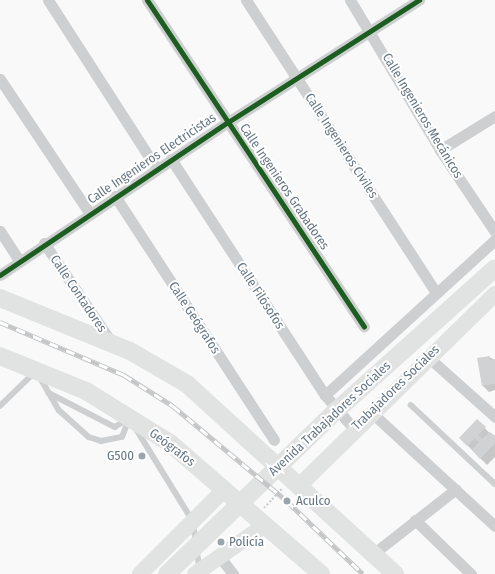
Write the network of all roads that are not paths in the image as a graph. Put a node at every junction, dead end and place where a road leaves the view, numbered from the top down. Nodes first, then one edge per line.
1 (48, 0) edge
2 (147, 0) edge
3 (246, 0) edge
4 (350, 0) edge
5 (419, 0) edge
6 (370, 30) junction
7 (297, 77) junction
8 (0, 79) edge
9 (495, 116) edge
10 (228, 122) junction
11 (440, 150) junction
12 (171, 159) junction
13 (157, 169) junction
14 (115, 196) junction
15 (90, 214) junction
16 (0, 231) edge
17 (495, 232) edge
18 (495, 240) edge
19 (44, 244) junction
20 (19, 260) junction
21 (495, 268) edge
22 (0, 275) edge
23 (436, 293) junction
24 (495, 294) edge
25 (0, 298) edge
26 (364, 326) dead end
27 (112, 344) junction
28 (0, 356) edge
29 (428, 357) junction
30 (36, 371) junction
31 (49, 393) junction
32 (325, 395) junction
33 (411, 405) dead end
34 (0, 406) edge
35 (372, 413) junction
36 (495, 417) edge
37 (130, 418) junction
38 (354, 430) junction
39 (274, 440) dead end
40 (495, 484) edge
41 (292, 486) junction
42 (456, 489) junction
43 (224, 490) junction
44 (264, 518) junction
45 (415, 520) junction
46 (194, 521) junction
47 (495, 526) edge
48 (373, 554) junction
49 (219, 556) junction
50 (198, 572) edge
51 (140, 574) edge
52 (167, 574) edge
53 (233, 574) edge
54 (320, 574) edge
55 (395, 574) edge
56 (471, 574) edge

1 - 13 street
2 - 10 street, Calle Ingenieros Grabadores
3 - 7 street, Calle Ingenieros Civiles
4 - 6 street, Calle Ingenieros Mecánicos
5 - 6 street, Calle Ingenieros Electricistas
6 - 7 street, Calle Ingenieros Electricistas
6 - 11 street, Calle Ingenieros Mecánicos
7 - 10 street, Calle Ingenieros Electricistas
7 - 23 street, Calle Ingenieros Civiles
8 - 15 street
9 - 11 street
10 - 12 street, Calle Ingenieros Electricistas
10 - 26 street, Calle Ingenieros Grabadores
11 - 17 street, Calle Ingenieros Mecánicos
12 - 13 street, Calle Ingenieros Electricistas
12 - 32 street, Calle Filósofos
13 - 14 street, Calle Ingenieros Electricistas
14 - 15 street, Calle Ingenieros Electricistas
14 - 39 street, Calle Geógrafos
15 - 19 street, Calle Ingenieros Electricistas
16 - 20 street
18 - 23 street
19 - 20 street, Calle Ingenieros Electricistas
19 - 27 street, Calle Contadores
20 - 22 street, Calle Ingenieros Electricistas
21 - 52 main road, Avenida Trabajadores Sociales
23 - 32 street
24 - 29 street, Trabajadores Sociales
25 - 27 main road
27 - 41 main road
28 - 30 main road, Geógrafos
29 - 35 street, Trabajadores Sociales
29 - 36 street
30 - 31 lane
30 - 34 lane
30 - 37 main road, Geógrafos
31 - 37 lane
31 - 37 lane
32 - 38 street, Calle Filósofos
33 - 40 lane
35 - 38 street, Trabajadores Sociales
35 - 42 street
37 - 43 main road, Geógrafos
37 - 46 lane
38 - 41 street, Trabajadores Sociales
41 - 48 main road
42 - 45 street
42 - 47 street
43 - 44 main road, Geógrafos
43 - 46 street
44 - 49 street
44 - 54 main road, Geógrafos
45 - 48 street
45 - 56 street
46 - 50 lane
46 - 51 street
48 - 55 main road
49 - 50 street
49 - 53 street

